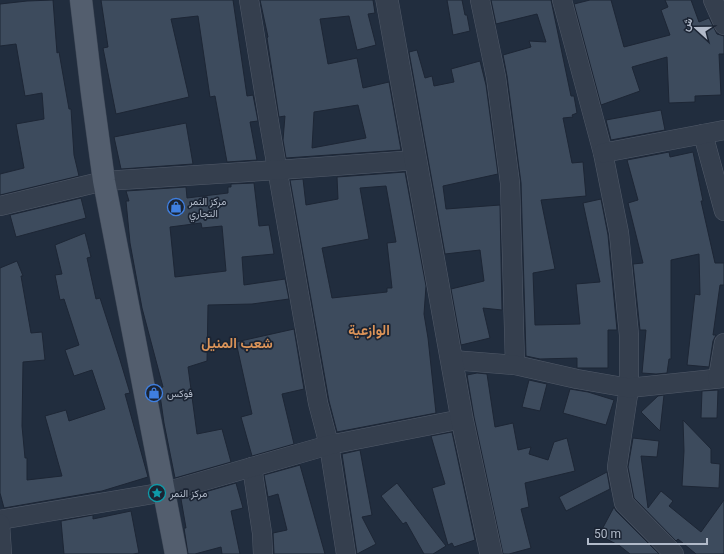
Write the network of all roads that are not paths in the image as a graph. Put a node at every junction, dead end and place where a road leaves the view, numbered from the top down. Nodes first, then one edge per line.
1 (81, 0) edge
2 (249, 0) edge
3 (387, 0) edge
4 (480, 0) edge
5 (562, 0) edge
6 (713, 0) edge
7 (724, 25) edge
8 (724, 130) edge
9 (703, 134) junction
10 (603, 153) junction
11 (416, 160) junction
12 (278, 170) junction
13 (104, 181) junction
14 (0, 206) edge
15 (724, 211) edge
16 (724, 343) edge
17 (452, 360) junction
18 (515, 365) junction
19 (721, 378) edge
20 (629, 388) junction
21 (462, 419) junction
22 (329, 446) junction
23 (252, 467) junction
24 (165, 492) junction
25 (0, 520) edge
26 (0, 524) edge
27 (2, 554) edge
28 (176, 554) edge
29 (263, 554) edge
30 (346, 554) edge
31 (491, 554) edge
32 (674, 554) edge

1 - 13 main road
2 - 12 street
3 - 11 street
4 - 18 street
5 - 10 street
6 - 7 street
8 - 9 street
9 - 10 street
9 - 15 street
10 - 20 street
11 - 12 street
11 - 17 street
12 - 13 street
12 - 22 street
13 - 14 street
13 - 24 main road
16 - 19 street
17 - 18 street
17 - 21 street
18 - 20 street
19 - 20 street
20 - 32 street
21 - 22 street
21 - 31 street
22 - 23 street
22 - 30 street
23 - 24 street
23 - 29 street
24 - 25 street
24 - 28 main road
26 - 27 street

